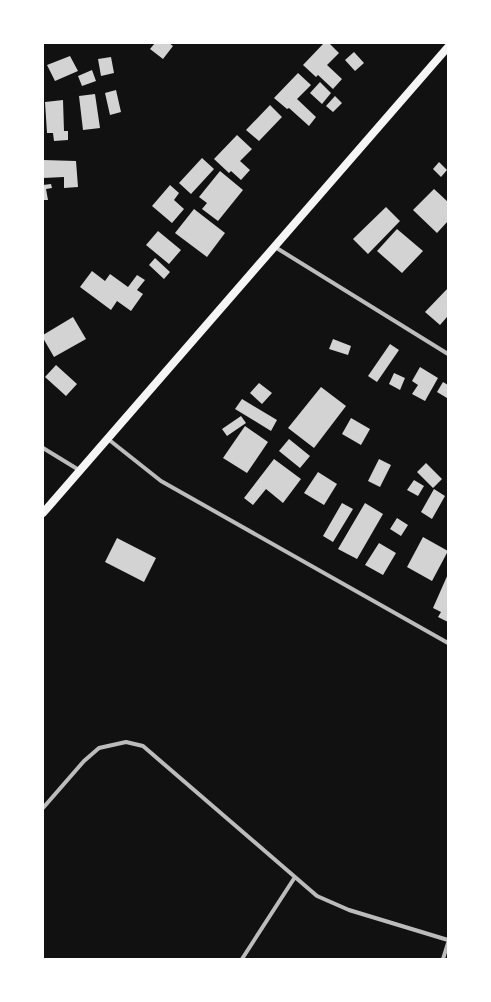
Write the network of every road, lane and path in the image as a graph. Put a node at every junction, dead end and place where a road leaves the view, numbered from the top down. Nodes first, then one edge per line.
1 (448, 47) edge
2 (275, 247) junction
3 (448, 354) edge
4 (108, 439) junction
5 (43, 448) edge
6 (79, 470) junction
7 (43, 513) edge
8 (448, 643) edge
9 (43, 808) edge
10 (295, 877) junction
11 (448, 942) edge
12 (242, 959) edge
13 (443, 959) edge

1 - 2 main road
2 - 3 street
2 - 4 main road
4 - 6 main road
4 - 8 street
5 - 6 street
6 - 7 main road
9 - 10 street
10 - 11 street
10 - 12 street
11 - 13 street

